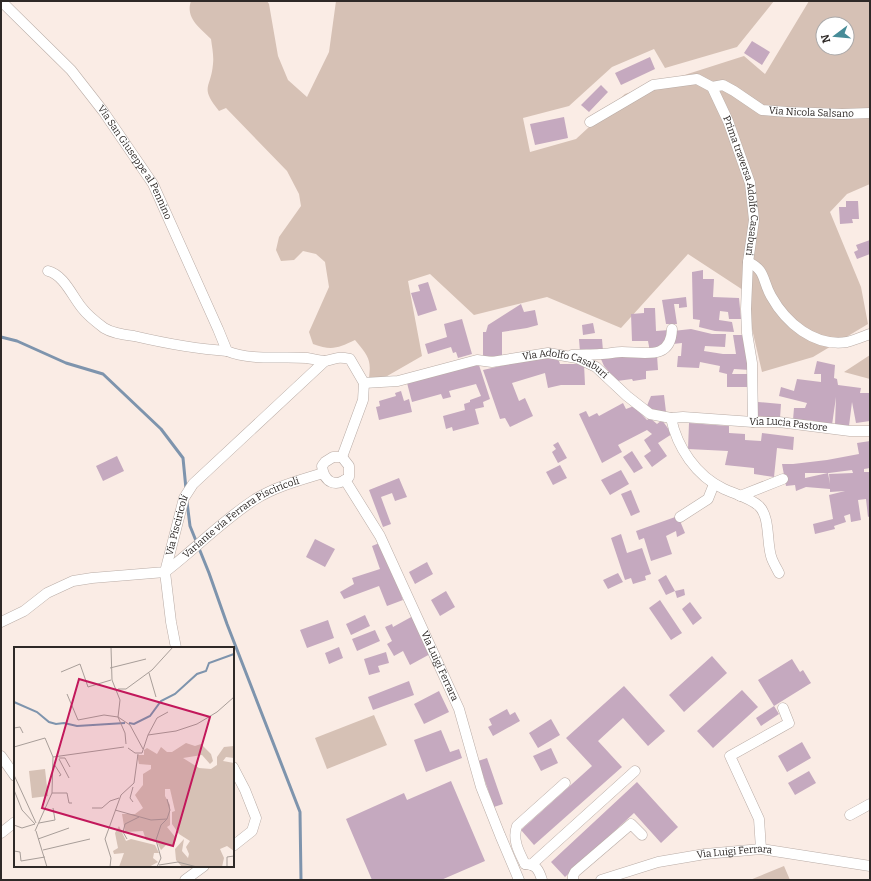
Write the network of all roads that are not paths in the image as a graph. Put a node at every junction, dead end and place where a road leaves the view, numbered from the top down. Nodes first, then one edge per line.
1 (1, 1) edge
2 (712, 87) junction
3 (870, 112) edge
4 (590, 122) dead end
5 (748, 262) junction
6 (48, 271) dead end
7 (672, 329) dead end
8 (870, 334) edge
9 (227, 351) junction
10 (564, 356) junction
11 (325, 361) junction
12 (364, 383) junction
13 (671, 418) junction
14 (753, 422) junction
15 (870, 433) edge
16 (342, 457) junction
17 (323, 473) junction
18 (783, 479) dead end
19 (345, 480) junction
20 (714, 484) junction
21 (740, 496) junction
22 (680, 517) dead end
23 (165, 572) junction
24 (779, 573) dead end
25 (1, 622) edge
26 (176, 647) edge
27 (783, 708) dead end
28 (1, 756) edge
29 (234, 769) edge
30 (635, 771) dead end
31 (14, 775) edge
32 (564, 783) dead end
33 (870, 804) edge
34 (850, 815) dead end
35 (14, 823) edge
36 (1, 833) edge
37 (642, 835) dead end
38 (234, 845) edge
39 (761, 849) junction
40 (540, 857) junction
41 (512, 861) junction
42 (526, 865) junction
43 (870, 866) edge
44 (203, 867) edge
45 (542, 877) edge
46 (519, 879) edge
47 (185, 880) edge
48 (573, 880) edge
49 (601, 880) edge

1 - 9 street, Via San Giuseppe al Pennino
2 - 3 street, Via Nicola Salsano
2 - 4 street
2 - 5 street, Prima traversa Adolfo Casaburi
5 - 8 street
5 - 14 street, Prima traversa Adolfo Casaburi
6 - 9 street
7 - 10 street
9 - 11 street
10 - 12 street, Via Adolfo Casaburi
10 - 13 street, Via Adolfo Casaburi
11 - 12 street
11 - 23 street, Via Pisciricoli
12 - 16 street
13 - 14 street, Via Adolfo Casaburi
13 - 20 street
14 - 15 street, Via Lucia Pastore
16 - 17 street
16 - 19 street
17 - 19 street
17 - 23 street, Variante via Ferrara Pisciricoli
18 - 21 street
19 - 41 street, Via Luigi Ferrara
20 - 21 street
20 - 22 street
21 - 24 street
23 - 25 street
23 - 26 street
27 - 39 street
28 - 31 street
29 - 38 street
30 - 40 street
32 - 42 street
33 - 34 street
35 - 36 street
37 - 48 street
39 - 43 street, Via Luigi Ferrara
39 - 49 street, Via Luigi Ferrara
40 - 42 street
40 - 45 street
41 - 42 street
41 - 46 street, Via Luigi Ferrara
42 - 45 street
42 - 46 street
44 - 47 street

